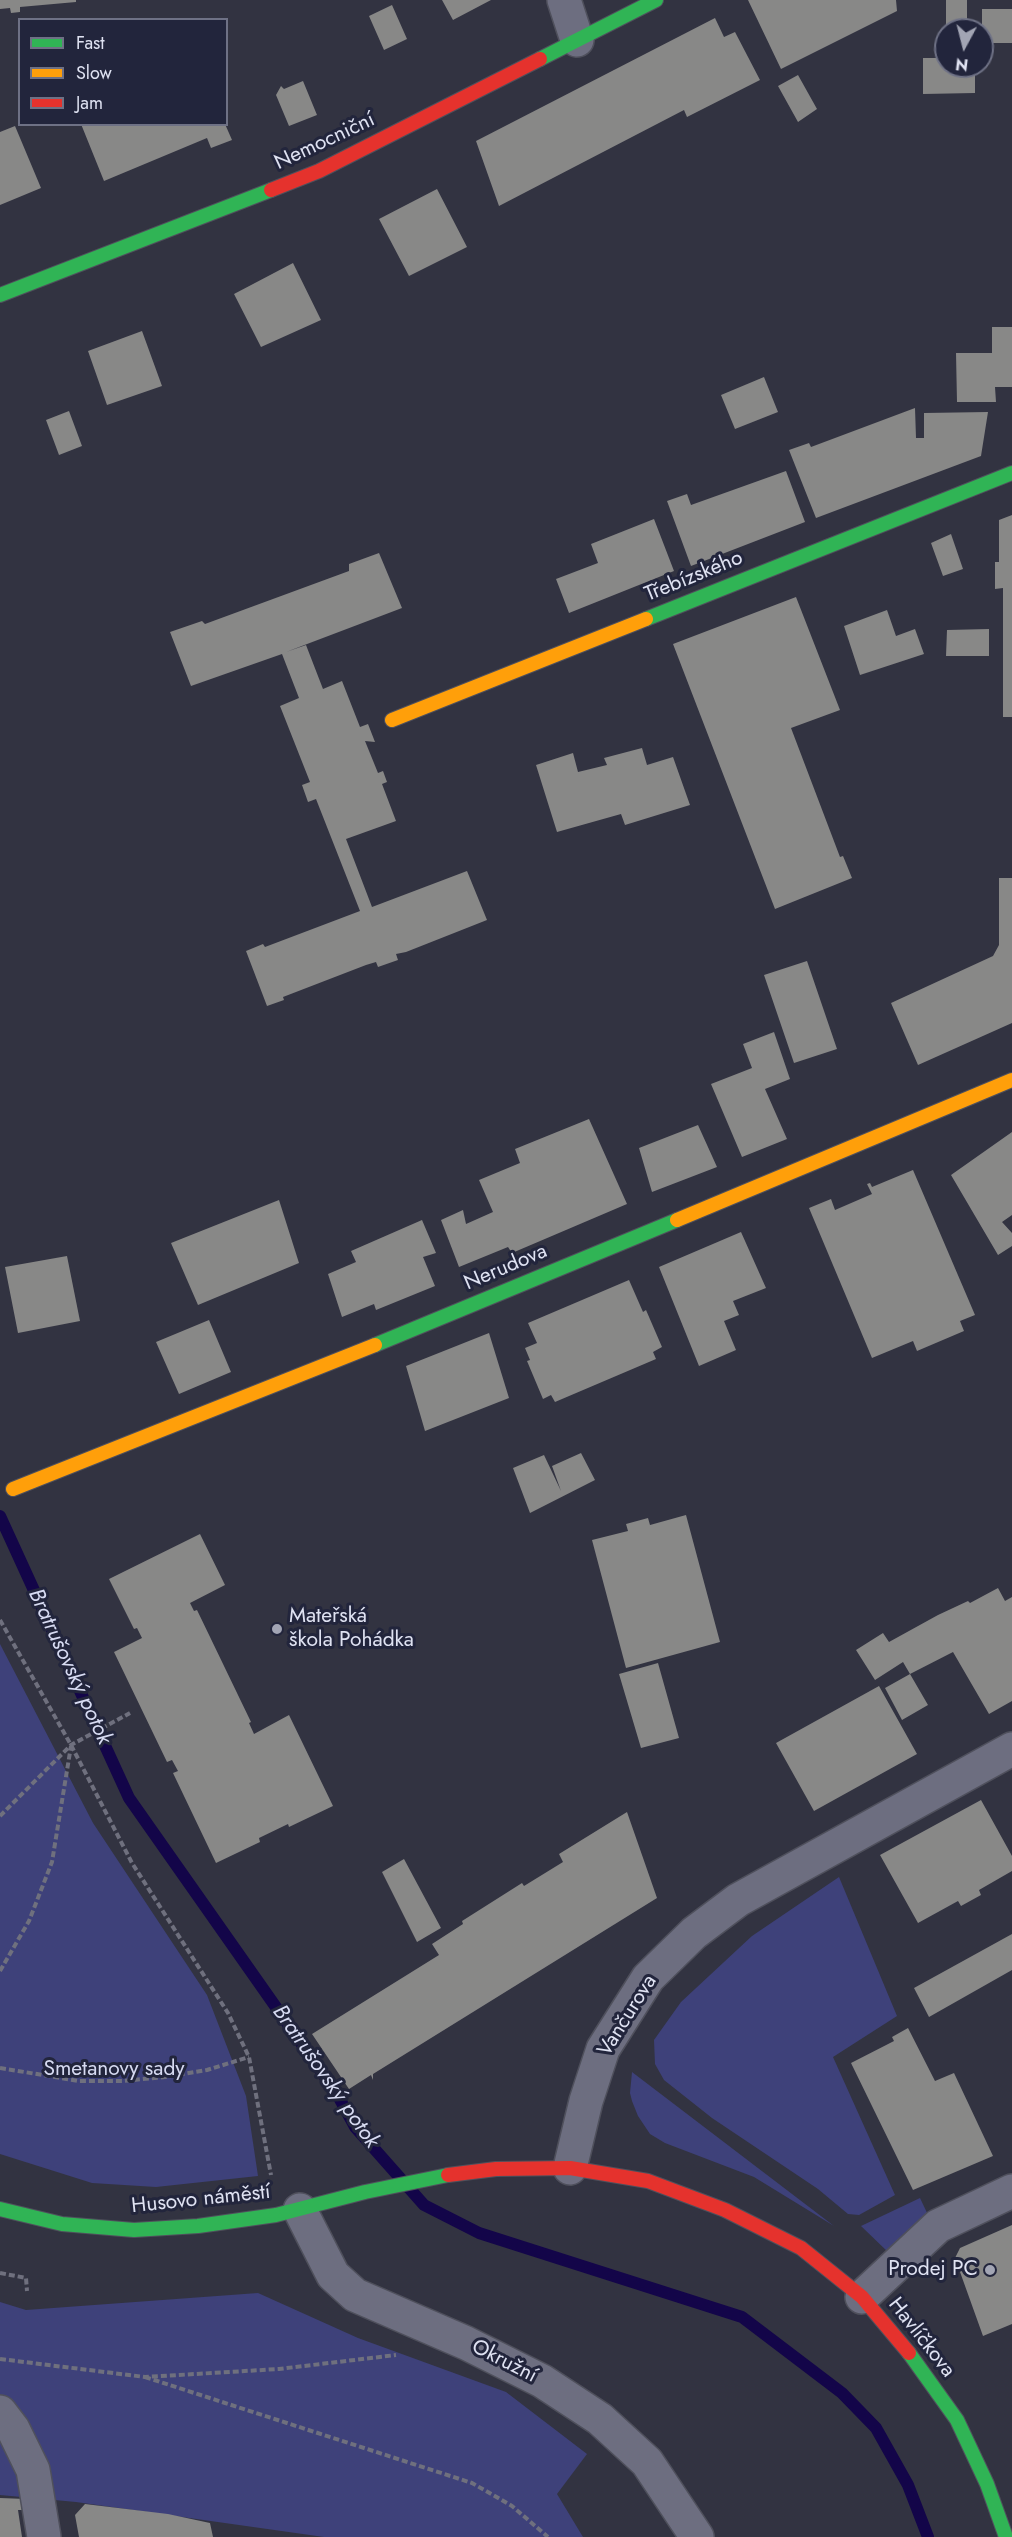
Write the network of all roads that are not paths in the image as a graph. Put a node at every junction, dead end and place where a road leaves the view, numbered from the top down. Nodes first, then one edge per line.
1 (564, 0) edge
2 (656, 0) edge
3 (577, 40) junction
4 (0, 295) edge
5 (1012, 473) edge
6 (392, 720) dead end
7 (1012, 1080) edge
8 (13, 1489) dead end
9 (1012, 1749) edge
10 (570, 2168) junction
11 (1012, 2191) edge
12 (0, 2209) edge
13 (300, 2210) junction
14 (862, 2297) junction
15 (0, 2412) edge
16 (42, 2527) edge
17 (697, 2537) edge
18 (1006, 2537) edge

1 - 3 street
2 - 3 street, Nemocniční
3 - 4 street, Nemocniční
5 - 6 street, Třebízského
7 - 8 street, Nerudova
9 - 10 street, Vančurova
10 - 13 street
10 - 14 street, Havlíčkova
11 - 14 street
12 - 13 street, Husovo náměstí
13 - 17 street, Okružní
14 - 18 street, Havlíčkova
15 - 16 street

